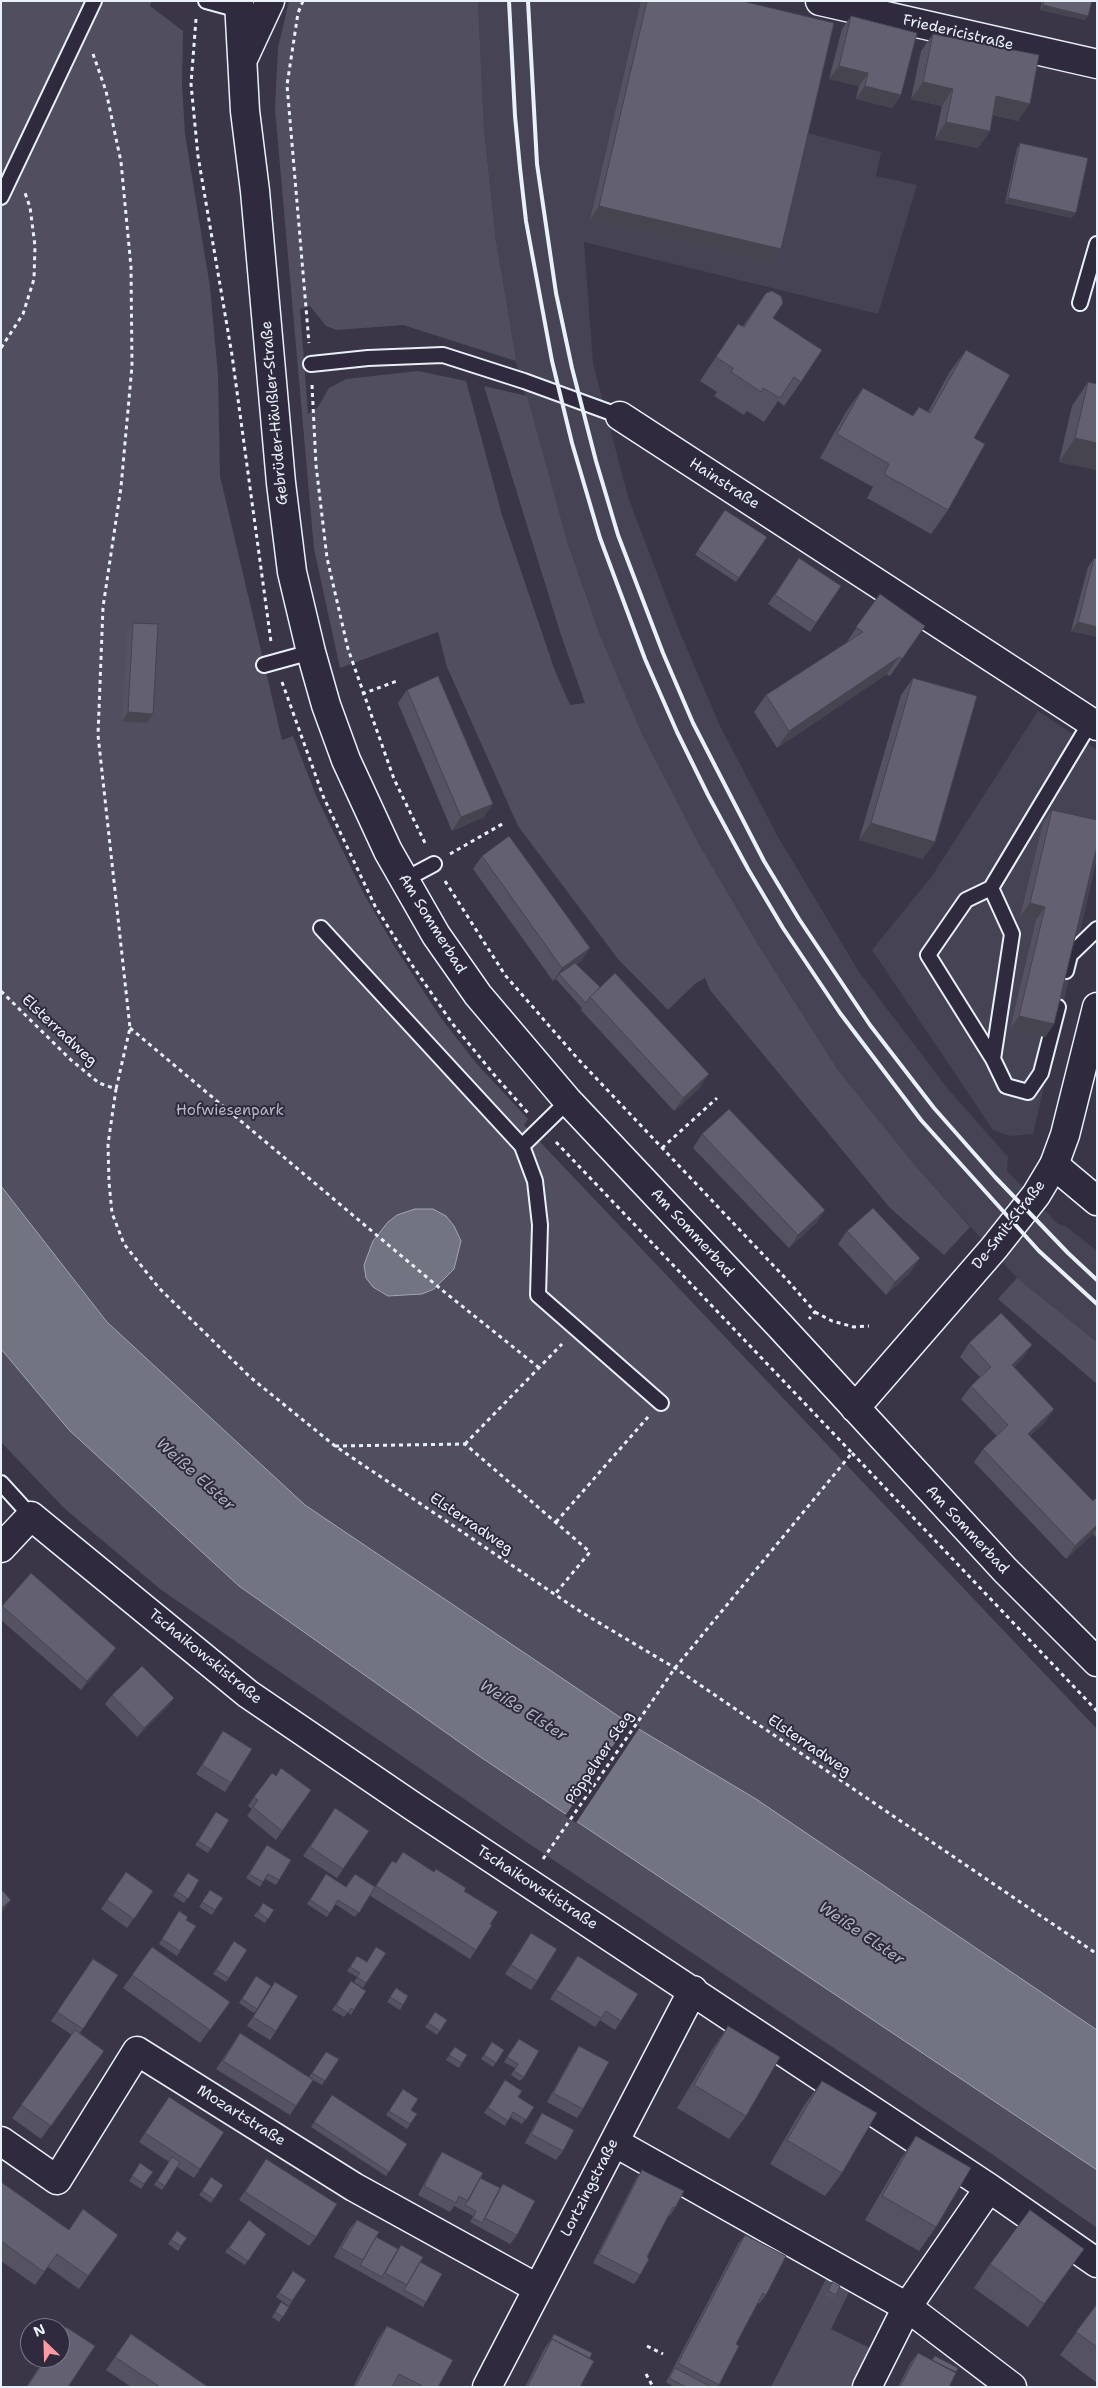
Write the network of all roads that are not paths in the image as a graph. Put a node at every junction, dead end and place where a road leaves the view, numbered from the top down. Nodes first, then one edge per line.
1 (94, 1) edge
2 (270, 1) edge
3 (820, 1) edge
4 (201, 6) edge
5 (239, 6) edge
6 (244, 58) junction
7 (1097, 64) edge
8 (1, 197) edge
9 (1097, 244) edge
10 (1080, 303) dead end
11 (310, 364) road end
12 (620, 416) joint
13 (311, 652) junction
14 (270, 663) road end
15 (1093, 724) edge
16 (346, 760) joint
17 (434, 864) road end
18 (404, 880) junction
19 (991, 888) junction
20 (321, 928) dead end
21 (1097, 929) edge
22 (1097, 1007) edge
23 (993, 1060) junction
24 (568, 1101) junction
25 (522, 1146) junction
26 (1054, 1165) junction
27 (1097, 1201) edge
28 (661, 1403) road end
29 (855, 1408) junction
30 (1, 1482) edge
31 (31, 1516) junction
32 (1, 1548) edge
33 (1097, 1662) edge
34 (693, 1990) junction
35 (1, 2141) edge
36 (614, 2142) junction
37 (989, 2188) junction
38 (1097, 2263) edge
39 (537, 2288) junction
40 (907, 2307) junction
41 (1009, 2386) edge
42 (487, 2387) edge
43 (866, 2387) edge

1 - 8 lane
2 - 6 street, Gebrüder-Häußler-Straße
3 - 7 street, Friedericistraße
4 - 5 lane
5 - 6 street, Gebrüder-Häußler-Straße
6 - 13 street, Gebrüder-Häußler-Straße
9 - 10 lane
11 - 12 lane, Hainstraße
12 - 15 street, Hainstraße
13 - 14 lane
13 - 16 street, Gebrüder-Häußler-Straße
15 - 19 lane
16 - 18 street, Am Sommerbad
17 - 18 lane
18 - 24 street, Am Sommerbad
19 - 23 lane
19 - 23 lane
20 - 25 lane
21 - 23 lane
22 - 26 street, De-Smit-Straße
24 - 25 lane
24 - 29 street, Am Sommerbad
25 - 28 lane
26 - 27 street
26 - 29 street, De-Smit-Straße
29 - 33 street, Am Sommerbad
30 - 31 lane, Tschaikowskistraße
31 - 32 street
31 - 34 street, Tschaikowskistraße
34 - 36 street, Lortzingstraße
34 - 37 street, Tschaikowskistraße
35 - 39 street, Mozartstraße
36 - 39 street, Lortzingstraße
36 - 40 street
37 - 38 street, Tschaikowskistraße
37 - 40 street
39 - 42 street, Lortzingstraße
40 - 41 street
40 - 43 street

